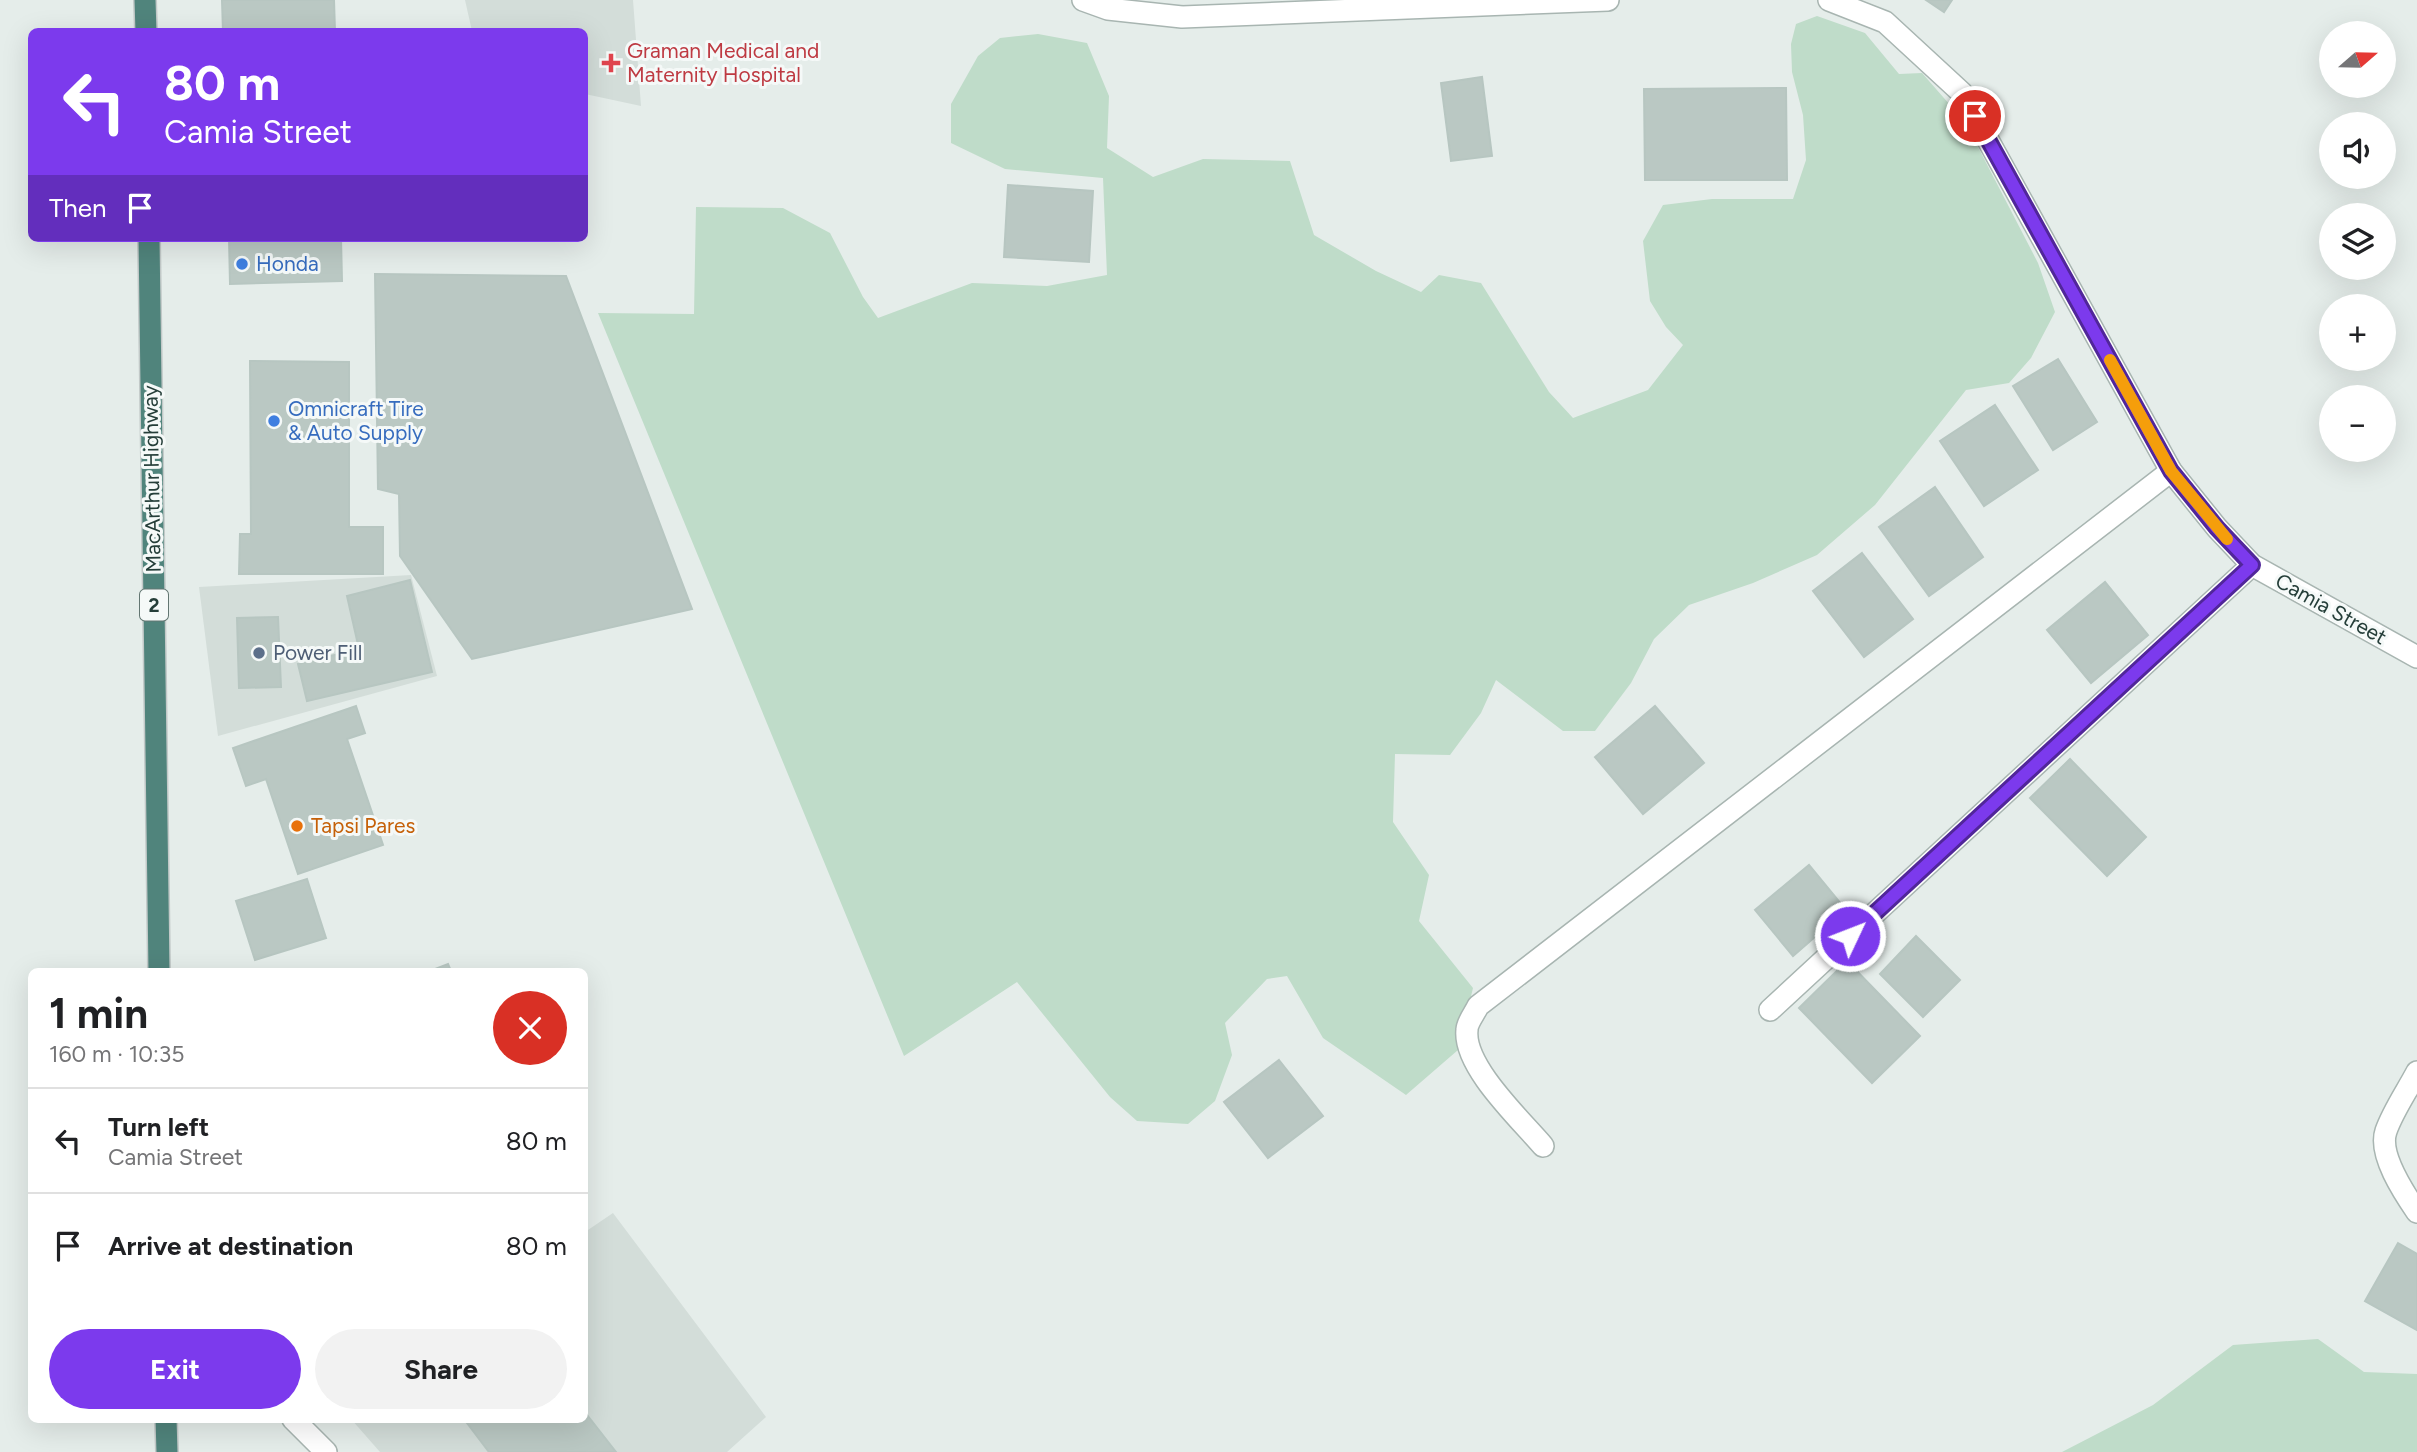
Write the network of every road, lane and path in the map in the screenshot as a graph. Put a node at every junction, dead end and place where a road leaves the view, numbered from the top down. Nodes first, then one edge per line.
1 (145, 0) edge
2 (1083, 0) edge
3 (1608, 0) edge
4 (1834, 0) edge
5 (146, 28) edge
6 (149, 242) edge
7 (2171, 471) junction
8 (2252, 565) junction
9 (2417, 657) edge
10 (159, 968) edge
11 (1770, 1010) dead end
12 (2417, 1072) edge
13 (1543, 1146) dead end
14 (2417, 1212) edge
15 (166, 1423) edge
16 (297, 1423) edge
17 (167, 1452) edge
18 (326, 1452) edge

1 - 5 highway
2 - 3 street
4 - 7 street, Camia Street
6 - 10 highway, MacArthur Highway / 2
7 - 8 street, Camia Street
7 - 13 street
8 - 9 street, Camia Street
8 - 11 street
12 - 14 street
15 - 17 highway
16 - 18 street

